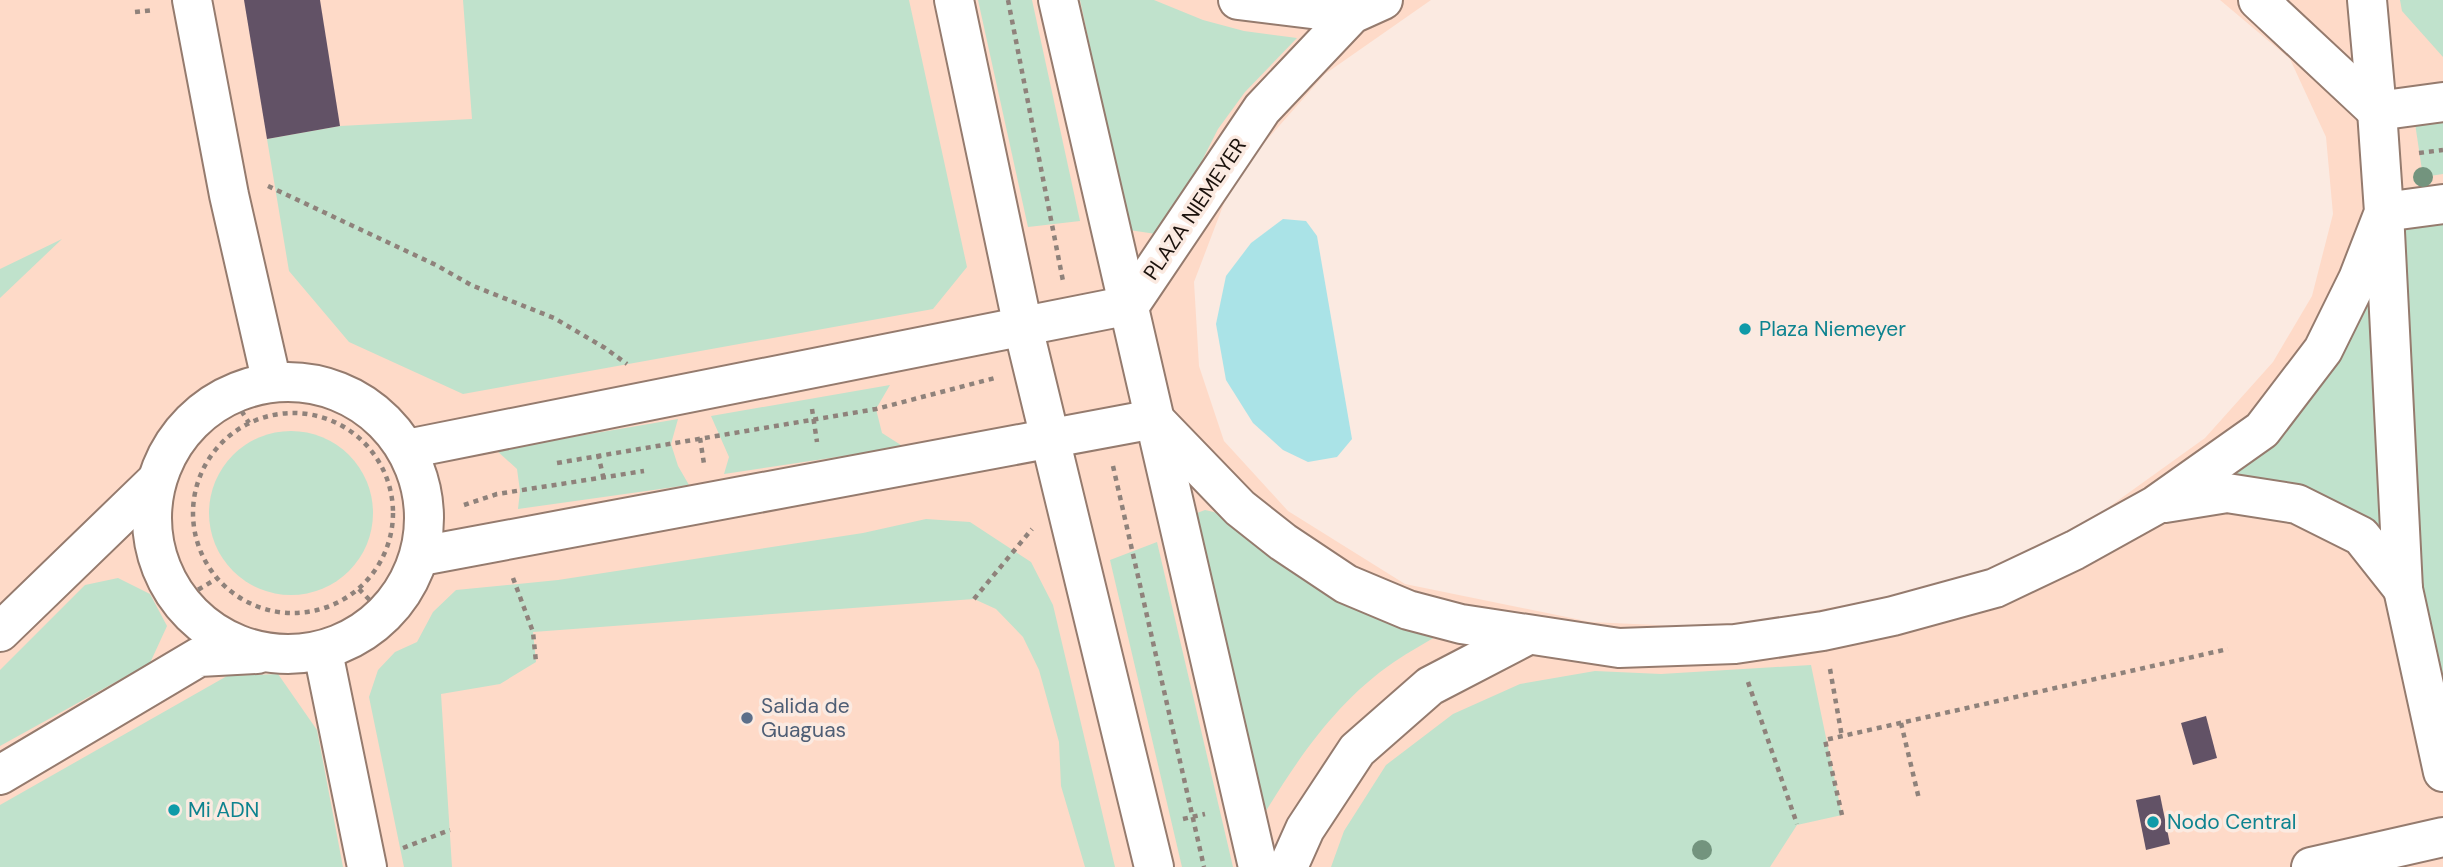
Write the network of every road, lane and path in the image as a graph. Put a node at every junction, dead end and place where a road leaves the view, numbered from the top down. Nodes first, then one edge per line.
1 (192, 0) edge
2 (954, 0) edge
3 (1008, 0) edge
4 (1058, 0) edge
5 (1238, 0) edge
6 (2259, 0) edge
7 (2367, 0) edge
8 (1368, 7) edge
9 (2443, 102) edge
10 (2377, 111) junction
11 (223, 165) junction
12 (2443, 204) edge
13 (2384, 212) junction
14 (1129, 306) junction
15 (1071, 317) junction
16 (1023, 327) junction
17 (1033, 369) junction
18 (805, 370) junction
19 (271, 379) junction
20 (682, 395) junction
21 (240, 409) junction
22 (589, 413) junction
23 (814, 419) junction
24 (1154, 419) junction
25 (1104, 427) junction
26 (701, 438) junction
27 (1051, 438) junction
28 (407, 449) junction
29 (598, 456) junction
30 (544, 465) dead end
31 (824, 480) junction
32 (154, 483) junction
33 (1063, 490) junction
34 (710, 502) junction
35 (2156, 505) junction
36 (613, 520) junction
37 (500, 541) junction
38 (421, 556) junction
39 (216, 579) junction
40 (359, 589) junction
41 (2403, 589) junction
42 (974, 599) dead end
43 (181, 600) junction
44 (385, 617) junction
45 (1823, 631) junction
46 (0, 632) edge
47 (1528, 635) junction
48 (1735, 644) junction
49 (2228, 649) dead end
50 (323, 652) junction
51 (257, 654) junction
52 (536, 662) dead end
53 (1901, 723) junction
54 (1842, 737) junction
55 (2443, 772) edge
56 (0, 775) edge
57 (1919, 799) dead end
58 (1244, 807) junction
59 (1842, 815) dead end
60 (1193, 817) junction
61 (1797, 824) dead end
62 (1145, 826) junction
63 (450, 830) dead end
64 (2443, 838) edge
65 (366, 864) edge
66 (1154, 867) edge
67 (1204, 867) edge
68 (1258, 867) edge
69 (1288, 867) edge
70 (2311, 867) edge

1 - 11 street
2 - 16 street
3 - 15 path
4 - 14 street
5 - 8 street
6 - 10 street
7 - 10 street
8 - 14 street, PLAZA NIEMEYER
9 - 10 street
10 - 13 street
11 - 19 street
11 - 20 path
12 - 13 street
13 - 35 street
13 - 41 street
14 - 15 street
14 - 24 street
15 - 16 street
16 - 17 street
16 - 18 street
17 - 23 path
17 - 27 street
18 - 20 street
18 - 23 path
19 - 21 street
19 - 28 street
20 - 22 street
20 - 26 path
21 - 32 street
21 - 39 path
21 - 40 path
22 - 28 street
22 - 29 path
23 - 26 path
23 - 31 path
24 - 25 street
24 - 47 street
24 - 58 street
25 - 27 street
25 - 60 path
26 - 29 path
26 - 34 path
27 - 31 street
27 - 33 street
28 - 38 street
29 - 30 path
29 - 36 path
31 - 34 street
32 - 43 street
32 - 46 street
33 - 42 path
33 - 62 street
34 - 36 street
35 - 41 street
35 - 45 street
36 - 37 street
37 - 38 street
37 - 52 path
38 - 44 street
39 - 40 path
39 - 43 path
40 - 44 path
41 - 55 street
43 - 51 street
44 - 50 street
45 - 48 street
45 - 54 path
47 - 48 street
47 - 69 street
48 - 61 path
49 - 53 path
50 - 51 street
50 - 65 street
51 - 56 street
53 - 54 path
53 - 57 path
54 - 59 path
58 - 60 path
58 - 68 street
60 - 62 path
60 - 67 path
62 - 66 street
63 - 65 path
64 - 70 street

